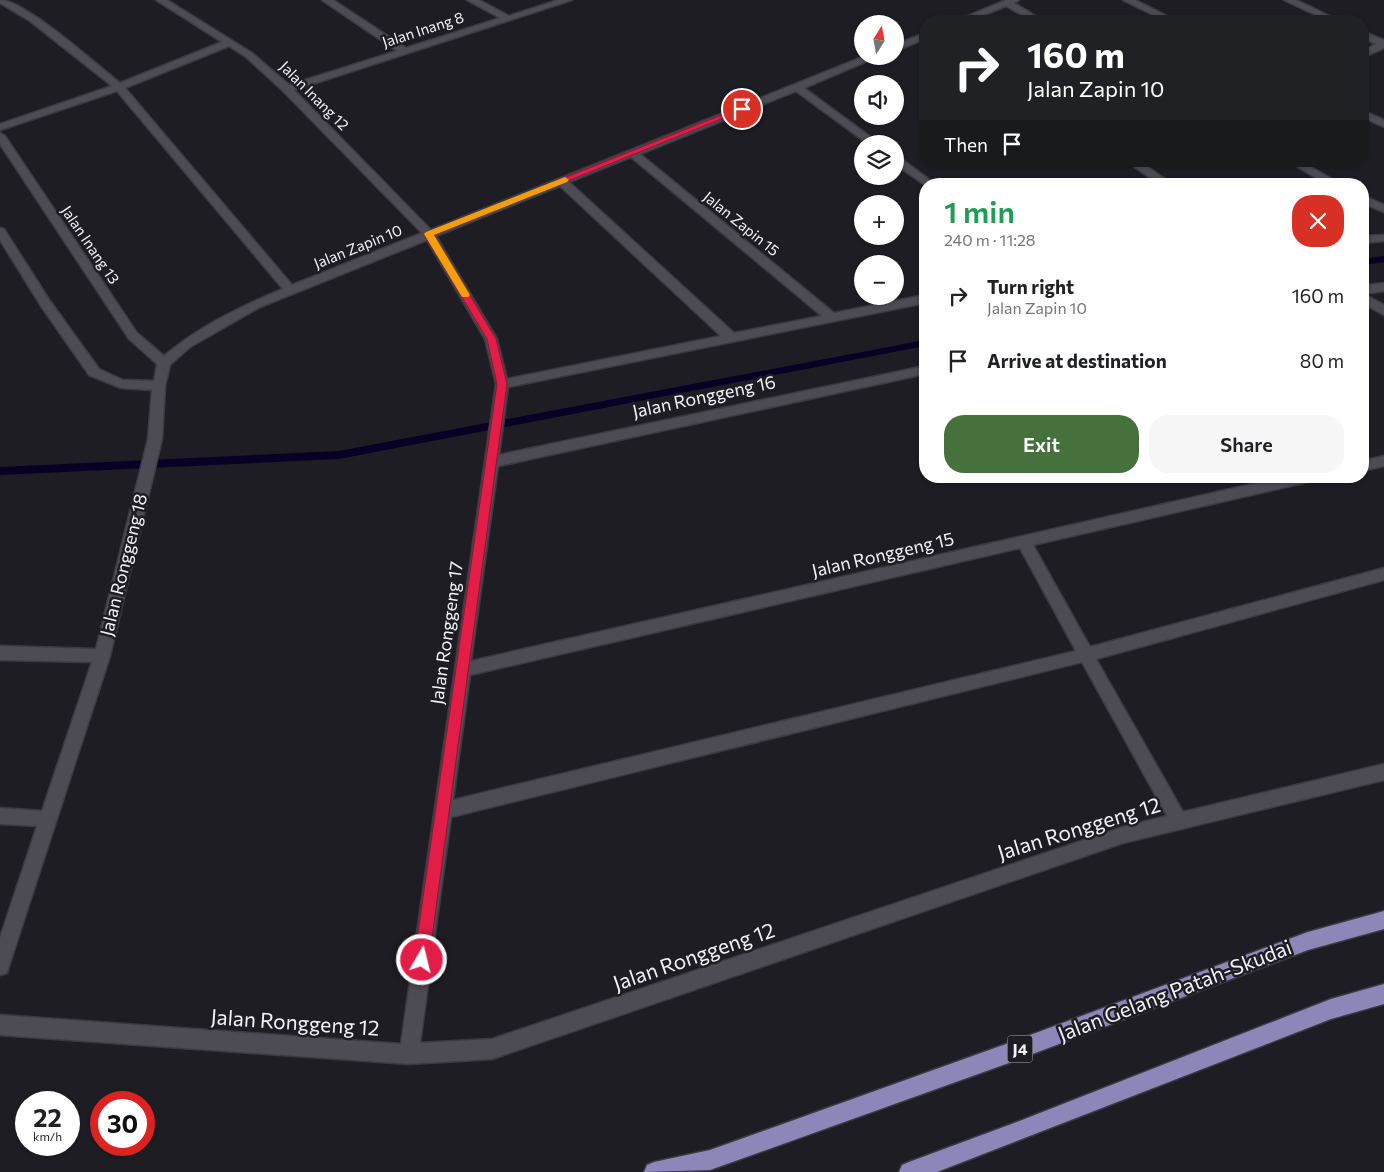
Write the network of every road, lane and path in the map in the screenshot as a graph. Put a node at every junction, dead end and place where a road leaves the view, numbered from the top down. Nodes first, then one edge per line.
1 (1, 0) edge
2 (161, 0) edge
3 (327, 0) edge
4 (472, 0) edge
5 (568, 0) edge
6 (1128, 0) edge
7 (1289, 0) edge
8 (1010, 2) edge
9 (976, 15) edge
10 (1031, 15) edge
11 (1159, 15) edge
12 (1322, 15) edge
13 (508, 19) junction
14 (1369, 37) edge
15 (919, 38) edge
16 (229, 43) junction
17 (904, 44) edge
18 (1384, 44) edge
19 (405, 52) junction
20 (1369, 52) edge
21 (854, 64) edge
22 (119, 87) junction
23 (797, 87) junction
24 (287, 89) junction
25 (1369, 116) edge
26 (1384, 124) edge
27 (0, 127) edge
28 (863, 135) edge
29 (0, 136) edge
30 (632, 153) junction
31 (904, 165) edge
32 (1139, 167) edge
33 (1303, 167) edge
34 (922, 178) edge
35 (1157, 178) edge
36 (1324, 178) edge
37 (561, 181) junction
38 (1369, 202) edge
39 (1384, 210) edge
40 (0, 231) edge
41 (429, 234) junction
42 (1384, 238) edge
43 (1369, 239) edge
44 (1384, 287) edge
45 (1369, 289) edge
46 (290, 290) junction
47 (919, 300) edge
48 (1369, 301) edge
49 (1384, 311) edge
50 (832, 318) junction
51 (730, 337) junction
52 (164, 363) junction
53 (919, 371) edge
54 (502, 384) junction
55 (159, 386) junction
56 (1384, 461) edge
57 (491, 462) junction
58 (1369, 464) edge
59 (1282, 483) edge
60 (1024, 543) junction
61 (1384, 574) edge
62 (0, 653) edge
63 (1086, 655) junction
64 (102, 656) junction
65 (462, 670) junction
66 (1384, 772) edge
67 (442, 811) junction
68 (0, 816) edge
69 (48, 819) junction
70 (1179, 822) junction
71 (1384, 920) edge
72 (0, 966) edge
73 (1384, 994) edge
74 (0, 1025) edge
75 (409, 1054) junction
76 (654, 1172) edge
77 (909, 1172) edge

1 - 22 street
2 - 16 street, Jalan Inang 12
3 - 19 street
4 - 13 street
5 - 13 street, Jalan Inang 8
6 - 11 street
7 - 12 street
8 - 9 street
8 - 10 street
13 - 19 street, Jalan Inang 8
14 - 18 street
15 - 17 street
16 - 22 street
16 - 24 street, Jalan Inang 12
18 - 20 street
19 - 24 street, Jalan Inang 8
21 - 23 street, Jalan Zapin 10
22 - 27 street
22 - 46 street
23 - 28 street
23 - 30 street, Jalan Zapin 10
24 - 41 street, Jalan Inang 12
25 - 26 street
29 - 52 street, Jalan Inang 13
30 - 37 street, Jalan Zapin 10
30 - 50 street, Jalan Zapin 15
31 - 34 street
32 - 35 street
33 - 36 street
37 - 41 street, Jalan Zapin 10
37 - 51 street
38 - 39 street
40 - 55 street
41 - 46 street, Jalan Zapin 10
41 - 54 street, Jalan Ronggeng 17
42 - 43 street
44 - 45 street
46 - 52 street, Jalan Zapin 10
47 - 50 street
48 - 49 street
50 - 51 street
51 - 54 street
52 - 55 street
53 - 57 street, Jalan Ronggeng 16
54 - 57 street, Jalan Ronggeng 17
55 - 64 street, Jalan Ronggeng 18
56 - 58 street
57 - 65 street, Jalan Ronggeng 17
59 - 60 street, Jalan Ronggeng 15
60 - 63 street
60 - 65 street, Jalan Ronggeng 15
61 - 63 street
62 - 64 street
63 - 67 street
63 - 70 street
64 - 69 street, Jalan Ronggeng 18
65 - 67 street, Jalan Ronggeng 17
66 - 70 street, Jalan Ronggeng 12
67 - 75 street, Jalan Ronggeng 17
68 - 69 street
69 - 72 street, Jalan Ronggeng 18
70 - 75 street, Jalan Ronggeng 12
71 - 76 main road, Jalan Gelang Patah-Skudai / J4
73 - 77 main road
74 - 75 street, Jalan Ronggeng 12

